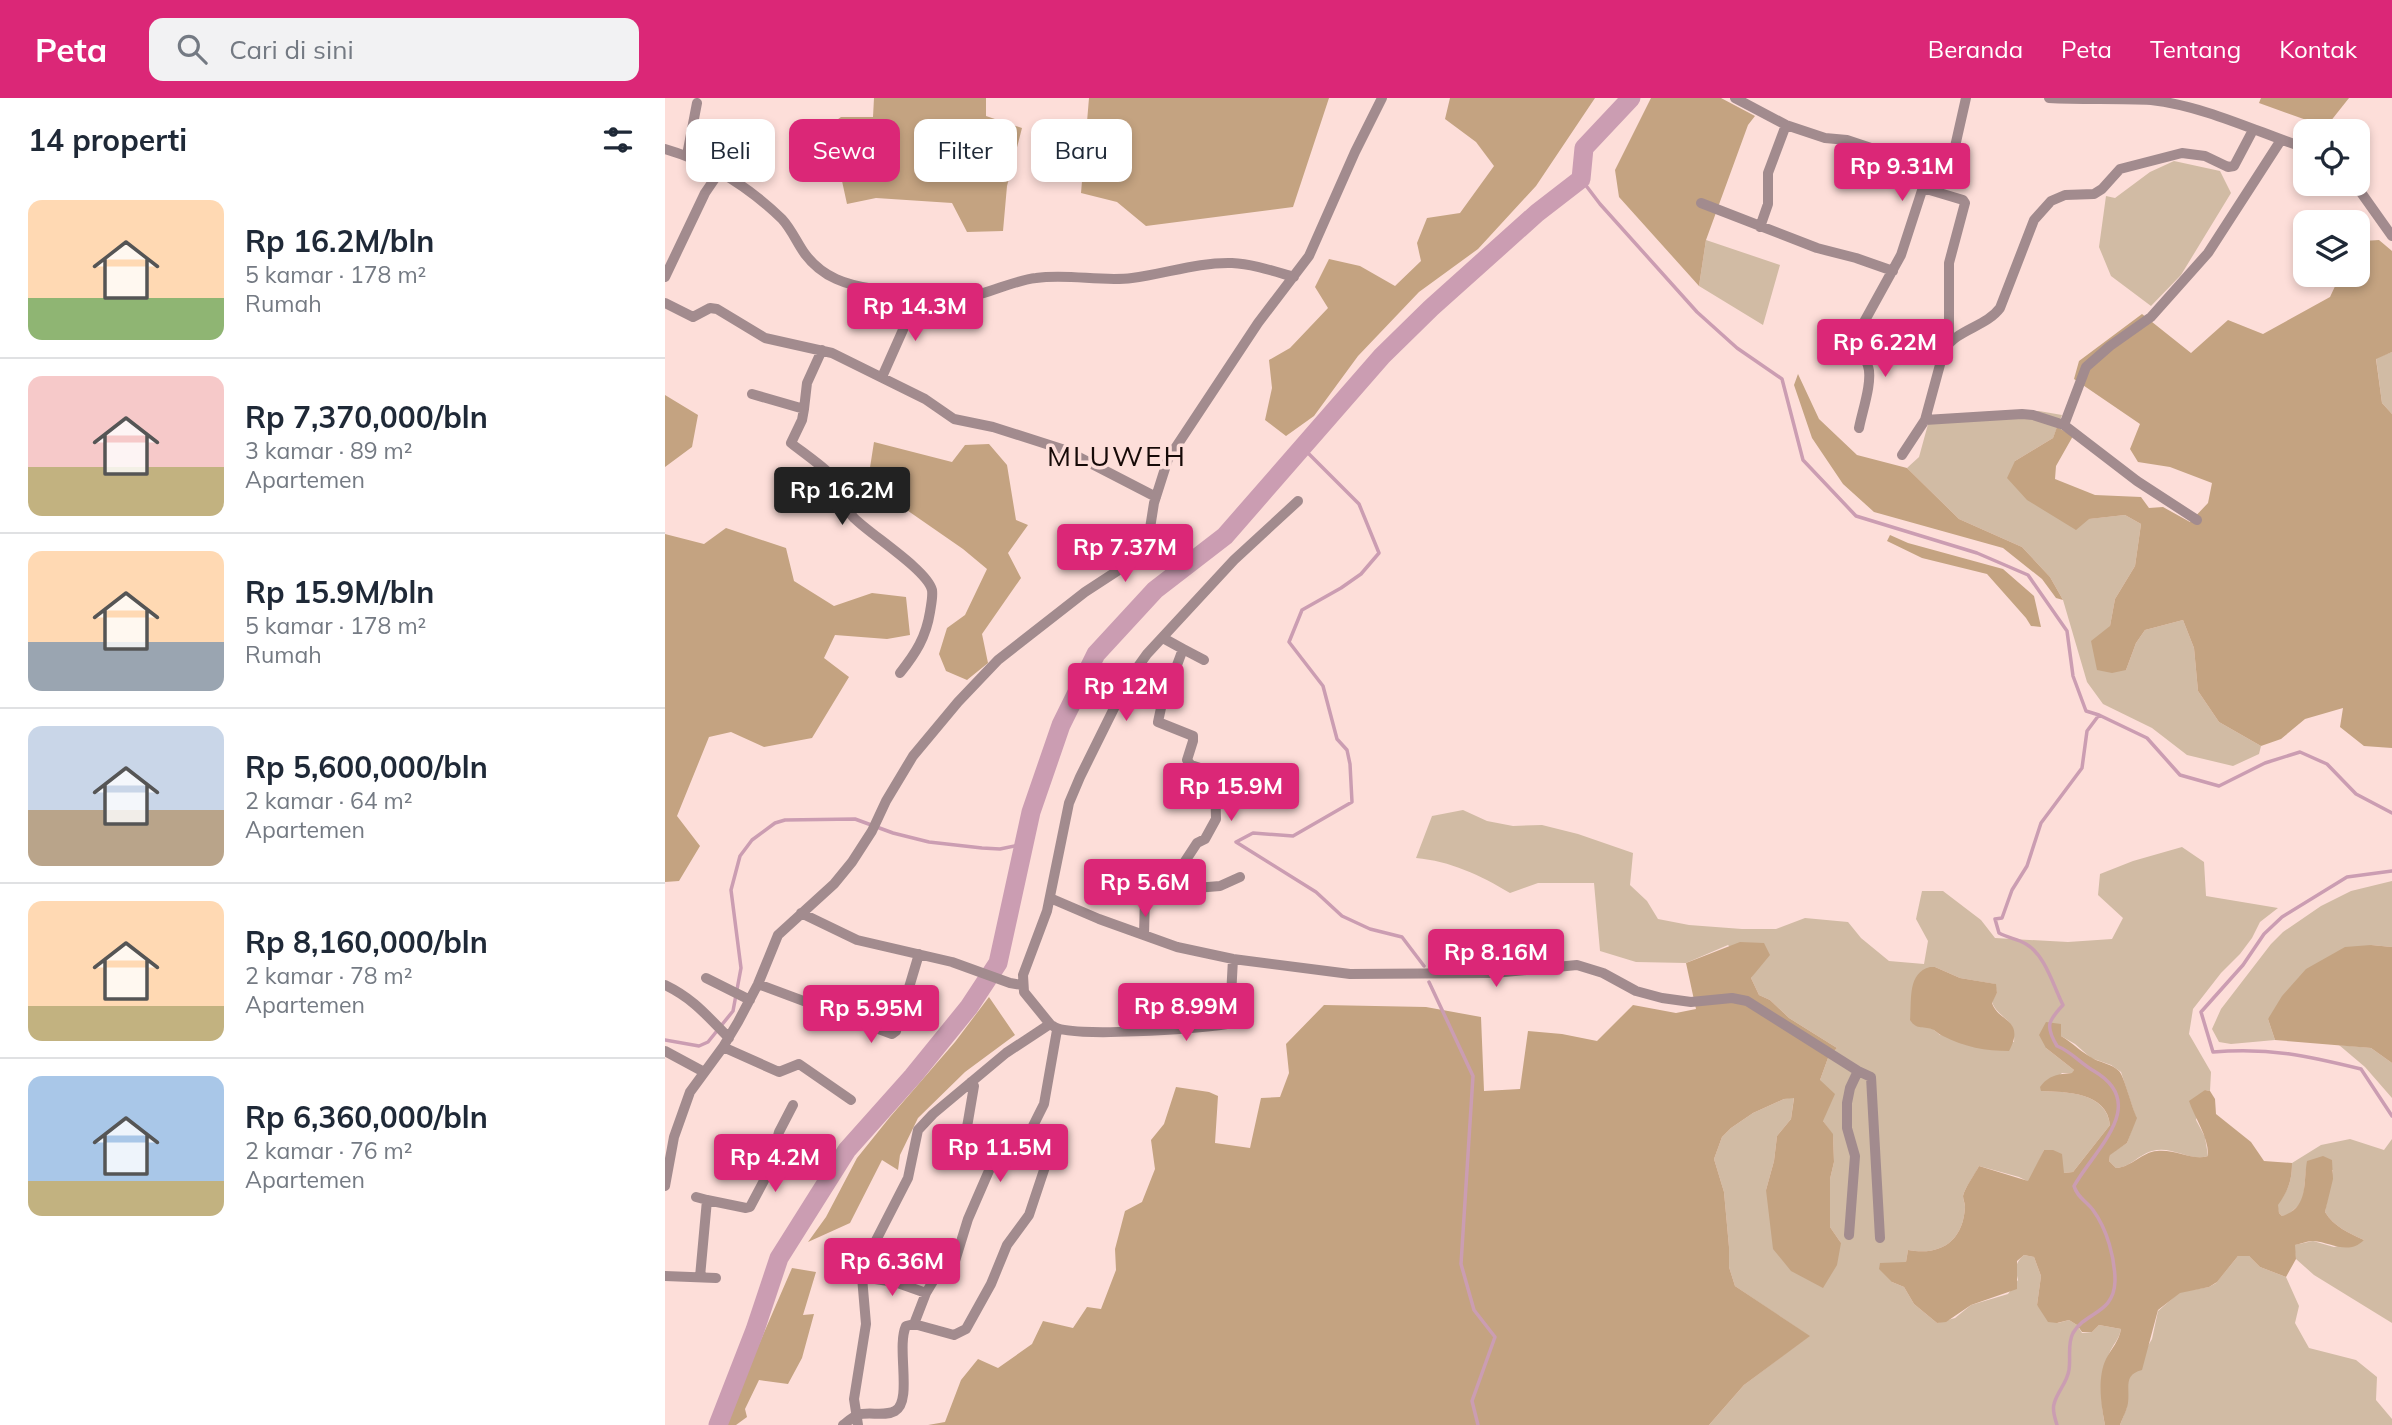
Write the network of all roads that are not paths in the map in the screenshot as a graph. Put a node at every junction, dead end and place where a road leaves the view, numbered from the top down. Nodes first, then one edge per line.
1 (1382, 98) edge
2 (1735, 98) edge
3 (1966, 98) edge
4 (2049, 98) edge
5 (697, 103) dead end
6 (694, 119) edge
7 (1786, 125) junction
8 (2253, 130) junction
9 (2281, 140) junction
10 (2293, 144) edge
11 (665, 149) edge
12 (686, 155) edge
13 (1928, 172) junction
14 (712, 182) edge
15 (735, 182) edge
16 (1923, 188) junction
17 (2364, 196) edge
18 (1700, 203) dead end
19 (1760, 227) junction
20 (2392, 236) edge
21 (1893, 271) junction
22 (665, 276) edge
23 (1294, 277) junction
24 (918, 296) junction
25 (665, 303) edge
26 (1949, 343) junction
27 (822, 349) junction
28 (882, 377) junction
29 (752, 394) dead end
30 (804, 409) junction
31 (1925, 420) junction
32 (2064, 425) junction
33 (1859, 428) dead end
34 (1902, 455) dead end
35 (1156, 497) junction
36 (1297, 501) dead end
37 (2197, 520) dead end
38 (1163, 638) junction
39 (1183, 649) junction
40 (1204, 660) dead end
41 (900, 673) dead end
42 (1240, 877) dead end
43 (1171, 890) junction
44 (1050, 898) junction
45 (801, 914) junction
46 (1144, 935) junction
47 (919, 954) junction
48 (1233, 959) junction
49 (706, 978) dead end
50 (758, 984) junction
51 (665, 985) edge
52 (1022, 985) junction
53 (747, 998) junction
54 (1053, 1027) junction
55 (724, 1037) junction
56 (665, 1051) edge
57 (1858, 1071) junction
58 (704, 1072) junction
59 (971, 1082) junction
60 (851, 1100) dead end
61 (793, 1105) dead end
62 (998, 1150) junction
63 (1018, 1156) junction
64 (665, 1186) edge
65 (1849, 1235) dead end
66 (1880, 1238) dead end
67 (665, 1276) edge
68 (700, 1278) junction
69 (716, 1278) dead end
70 (862, 1278) junction
71 (926, 1293) junction
72 (914, 1324) junction
73 (858, 1420) edge
74 (843, 1425) edge

1 - 23 street
2 - 7 street
3 - 13 street
4 - 8 street
5 - 6 street
7 - 13 street
7 - 19 street
8 - 9 street
8 - 26 street
9 - 10 street
9 - 32 street
11 - 12 street
13 - 16 street
14 - 22 street
15 - 24 street
16 - 21 street
16 - 26 street
17 - 20 street
18 - 19 street
19 - 21 street
21 - 33 street
23 - 24 street
23 - 35 street
24 - 28 street
25 - 27 street
26 - 31 street
27 - 28 street
27 - 30 street
28 - 35 street
29 - 30 street
30 - 41 street
31 - 32 street
31 - 34 street
32 - 37 street
35 - 45 street
36 - 38 street
38 - 39 street
38 - 44 street
39 - 40 street
39 - 43 street
42 - 43 street
43 - 46 street
44 - 46 street
44 - 52 street
45 - 47 street
45 - 50 street
46 - 48 street
47 - 50 street
47 - 52 street
48 - 54 street
48 - 57 street
49 - 53 street
50 - 53 street
51 - 55 street
52 - 54 street
53 - 55 street
54 - 59 street
54 - 63 street
55 - 58 street
55 - 60 street
56 - 58 street
57 - 65 street
57 - 66 street
58 - 64 street
59 - 62 street
59 - 70 street
61 - 68 street
62 - 63 street
62 - 71 street
63 - 72 street
67 - 68 street
68 - 69 street
70 - 71 street
70 - 73 street
71 - 72 street
72 - 73 street
73 - 74 street

